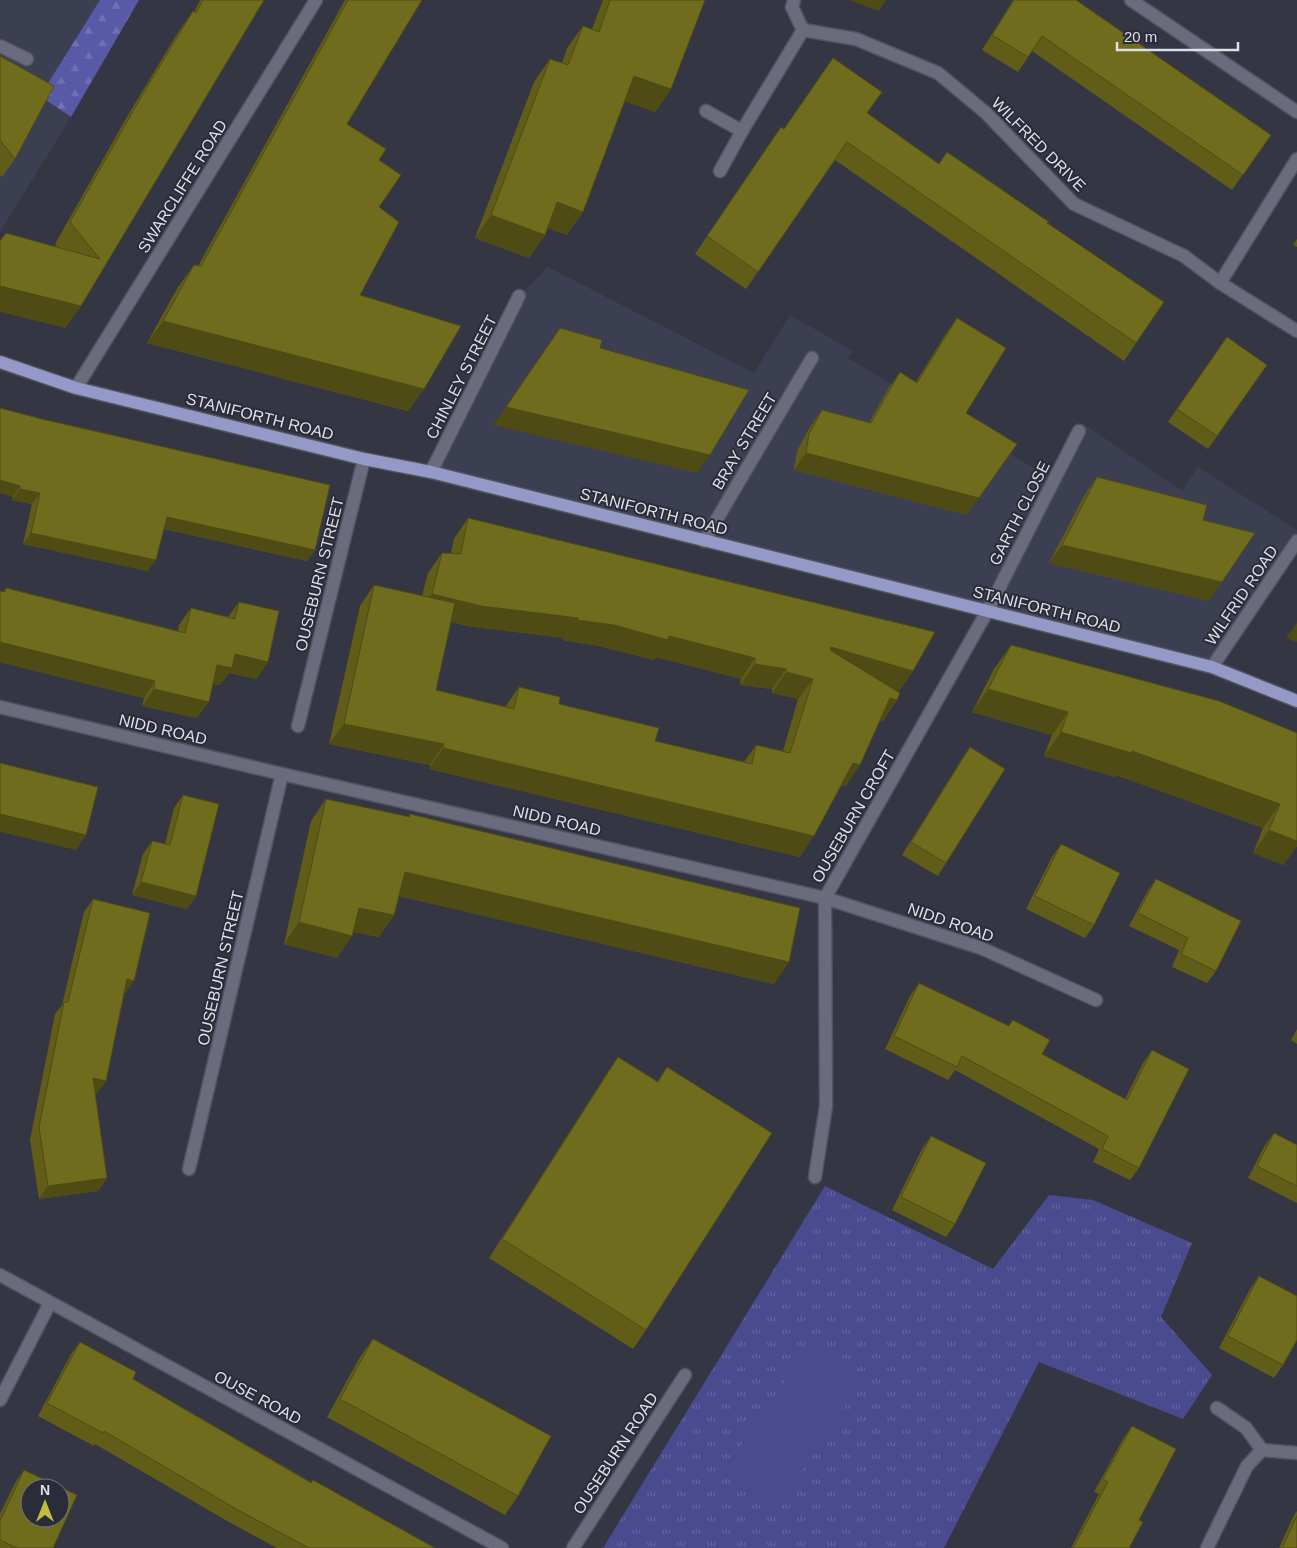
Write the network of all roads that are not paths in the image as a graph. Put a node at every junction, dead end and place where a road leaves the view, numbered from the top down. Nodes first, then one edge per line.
1 (316, 0) edge
2 (794, 0) edge
3 (1131, 0) edge
4 (803, 30) junction
5 (0, 46) edge
6 (26, 59) dead end
7 (706, 110) dead end
8 (1297, 112) edge
9 (742, 131) junction
10 (1297, 159) edge
11 (720, 171) dead end
12 (1220, 282) junction
13 (519, 296) dead end
14 (1297, 331) edge
15 (812, 358) dead end
16 (0, 362) edge
17 (76, 388) junction
18 (1080, 431) dead end
19 (364, 459) junction
20 (431, 472) junction
21 (704, 541) junction
22 (1297, 541) edge
23 (988, 610) junction
24 (1212, 667) junction
25 (1297, 701) edge
26 (0, 707) edge
27 (298, 726) dead end
28 (282, 774) junction
29 (825, 898) junction
30 (1096, 1000) dead end
31 (189, 1169) dead end
32 (815, 1177) dead end
33 (0, 1274) edge
34 (50, 1302) junction
35 (685, 1375) dead end
36 (0, 1400) edge
37 (1217, 1408) dead end
38 (1296, 1449) edge
39 (1262, 1450) junction
40 (502, 1548) edge
41 (572, 1548) edge
42 (1207, 1548) edge

1 - 17 street, SWARCLIFFE ROAD
2 - 4 street
3 - 8 street
4 - 9 street
4 - 12 street, WILFRED DRIVE
5 - 6 street
7 - 9 street
9 - 11 street
10 - 12 street
12 - 14 street, WILFRED DRIVE
13 - 20 street, CHINLEY STREET
15 - 21 street, BRAY STREET
16 - 17 main road, STANIFORTH ROAD
17 - 19 main road, STANIFORTH ROAD
18 - 23 street, GARTH CLOSE
19 - 20 main road, STANIFORTH ROAD
19 - 27 street, OUSEBURN STREET
20 - 21 main road, STANIFORTH ROAD
21 - 23 main road, STANIFORTH ROAD
22 - 24 street, WILFRID ROAD
23 - 24 main road, STANIFORTH ROAD
23 - 29 street, OUSEBURN CROFT
24 - 25 main road, STANIFORTH ROAD
26 - 28 street, NIDD ROAD
28 - 29 street, NIDD ROAD
28 - 31 street, OUSEBURN STREET
29 - 30 street, NIDD ROAD
29 - 32 street, OUSEBURN CROFT
33 - 34 street, OUSE ROAD
34 - 36 street
34 - 40 street, OUSE ROAD
35 - 41 street, OUSEBURN ROAD
37 - 39 street
38 - 39 street
39 - 42 street

